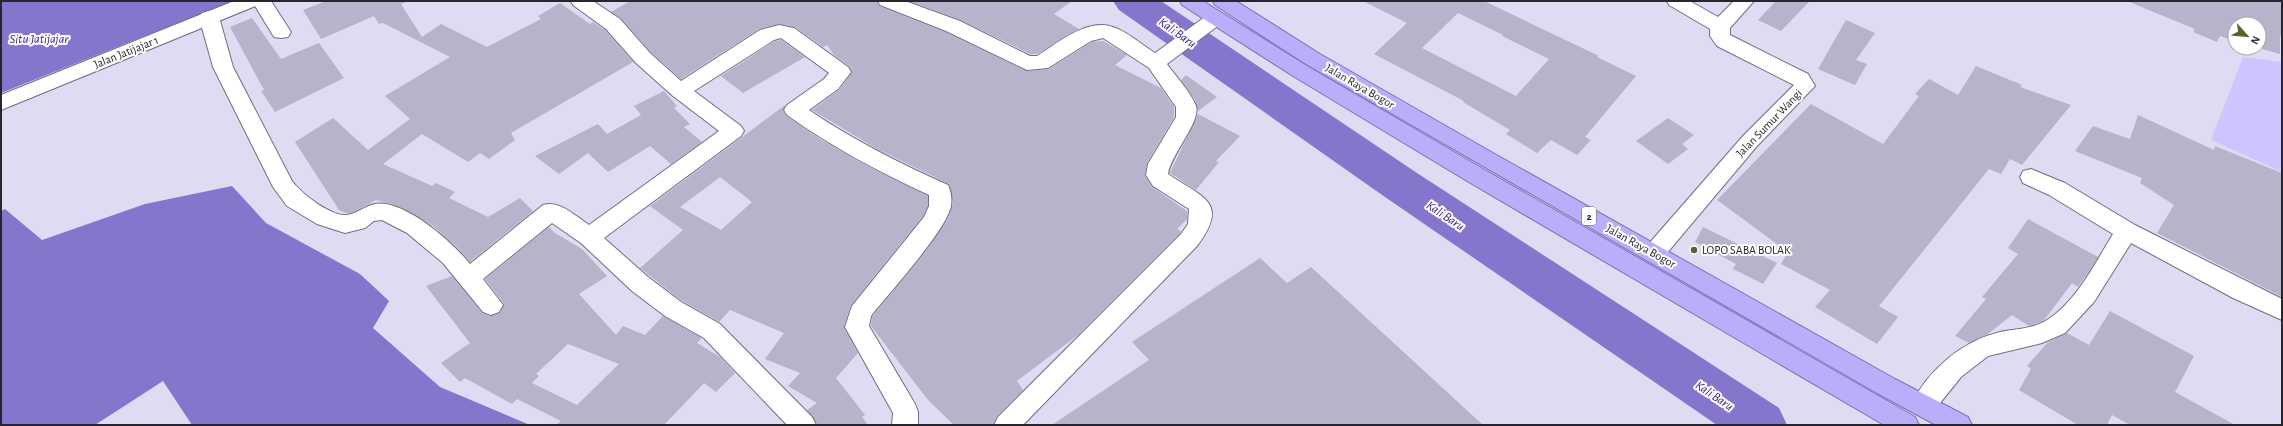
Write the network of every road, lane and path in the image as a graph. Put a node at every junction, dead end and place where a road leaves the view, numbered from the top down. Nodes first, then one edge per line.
1 (251, 1) edge
2 (262, 1) edge
3 (580, 1) edge
4 (887, 1) edge
5 (1189, 1) edge
6 (1676, 1) edge
7 (1745, 1) edge
8 (1213, 16) edge
9 (209, 17) junction
10 (1720, 26) junction
11 (281, 32) dead end
12 (1158, 62) junction
13 (680, 90) junction
14 (1, 103) edge
15 (2031, 177) dead end
16 (2127, 231) junction
17 (589, 236) junction
18 (1654, 253) junction
19 (468, 278) junction
20 (491, 305) dead end
21 (2282, 310) edge
22 (1923, 405) junction
23 (803, 425) edge
24 (905, 425) edge
25 (1007, 425) edge
26 (1906, 425) edge
27 (1959, 425) edge

1 - 9 street, Jalan Jatijajar 1
2 - 11 street
3 - 13 street
4 - 12 street
5 - 8 highway, Jalan Raya Bogor / 2
6 - 10 street
7 - 10 street
8 - 12 street
8 - 18 highway, Jalan Raya Bogor / 2
8 - 26 highway, Jalan Raya Bogor / 2
9 - 14 street, Jalan Jatijajar 1
9 - 19 street
10 - 18 street, Jalan Sumur Wangi
12 - 25 street
13 - 17 street
13 - 24 street
15 - 16 street
16 - 21 street
16 - 22 street
17 - 19 street
17 - 23 street
18 - 22 highway, Jalan Raya Bogor / 2
19 - 20 street
22 - 27 highway, Jalan Raya Bogor / 2

